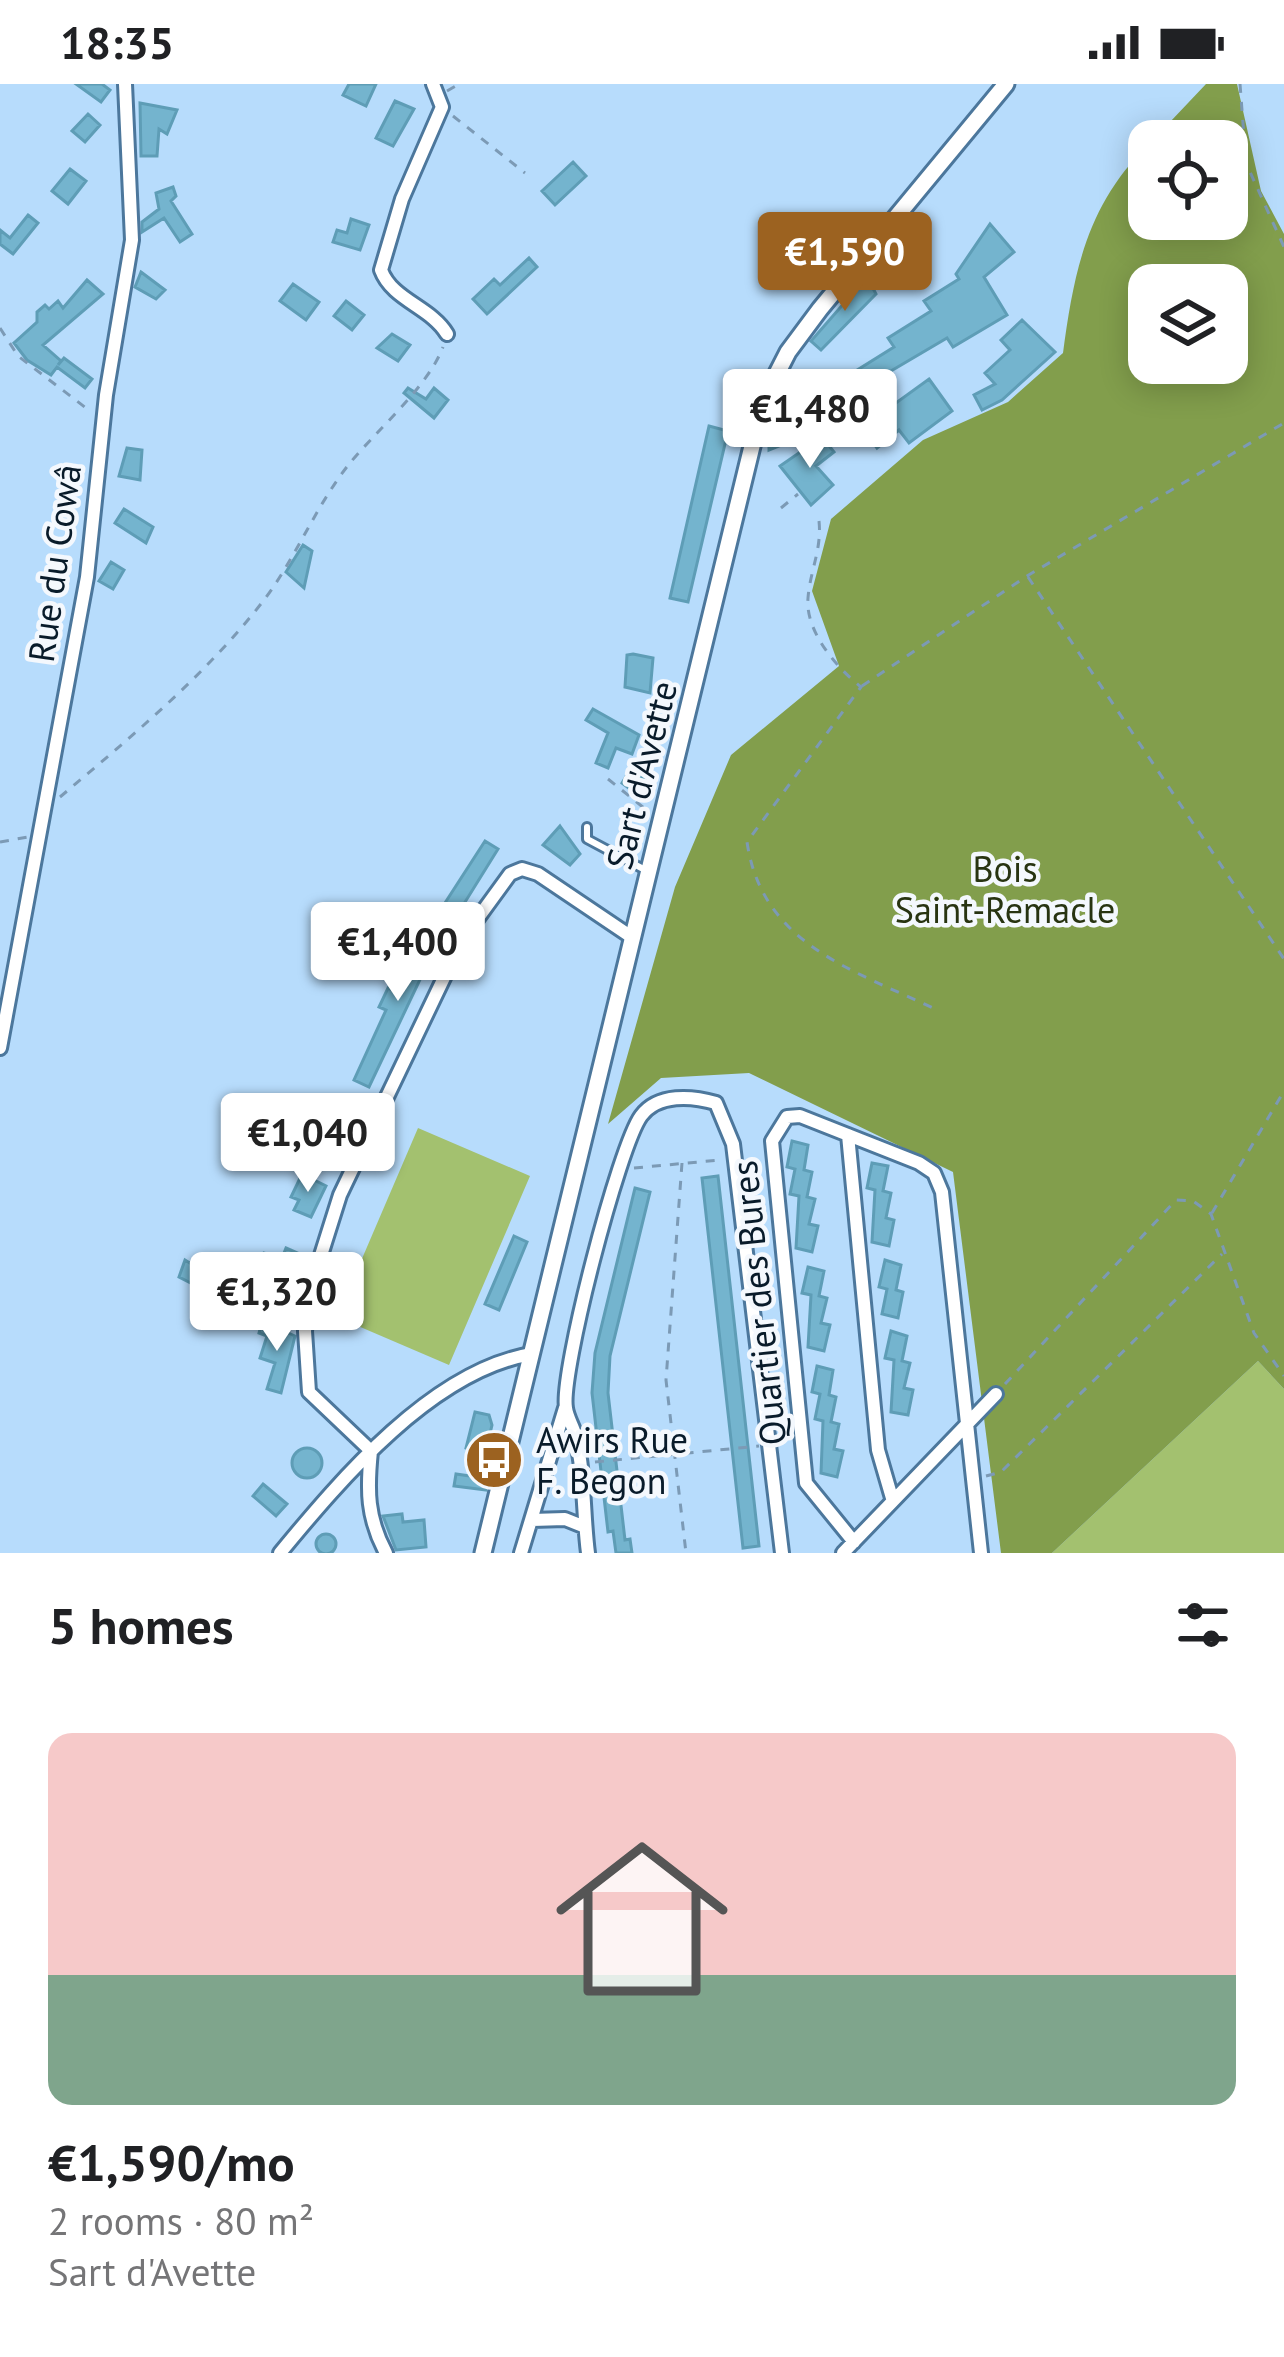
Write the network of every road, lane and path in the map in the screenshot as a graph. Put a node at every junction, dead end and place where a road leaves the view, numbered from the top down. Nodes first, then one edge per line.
1 (124, 84) edge
2 (433, 84) edge
3 (1006, 84) edge
4 (1240, 84) edge
5 (442, 107) junction
6 (525, 172) dead end
7 (1284, 248) edge
8 (0, 328) edge
9 (447, 334) joint
10 (104, 419) junction
11 (1284, 423) edge
12 (798, 494) dead end
13 (781, 508) dead end
14 (819, 521) dead end
15 (1028, 575) junction
16 (861, 686) junction
17 (608, 779) dead end
18 (44, 804) junction
19 (662, 818) junction
20 (587, 827) dead end
21 (38, 836) junction
22 (0, 842) edge
23 (648, 872) junction
24 (633, 938) junction
25 (1284, 959) edge
26 (937, 1010) dead end
27 (0, 1048) edge
28 (1284, 1091) edge
29 (848, 1135) junction
30 (734, 1158) junction
31 (682, 1163) junction
32 (619, 1169) junction
33 (1211, 1214) junction
34 (1224, 1253) junction
35 (532, 1354) junction
36 (1284, 1376) edge
37 (996, 1394) joint
38 (565, 1407) junction
39 (965, 1423) junction
40 (766, 1446) junction
41 (371, 1451) junction
42 (675, 1454) junction
43 (579, 1463) junction
44 (974, 1479) junction
45 (892, 1498) junction
46 (532, 1520) junction
47 (585, 1527) junction
48 (849, 1548) edge
49 (280, 1553) edge
50 (386, 1553) edge
51 (484, 1553) edge
52 (521, 1553) edge
53 (588, 1553) edge
54 (686, 1553) edge
55 (782, 1553) edge
56 (981, 1553) edge

1 - 10 street, Rue du Cowâ
2 - 5 street
3 - 19 street, Sart d'Avette
4 - 7 path
5 - 6 path
5 - 9 street
8 - 10 path
9 - 18 path
10 - 18 street, Rue du Cowâ
11 - 15 path
12 - 13 path
14 - 16 path
15 - 16 path
15 - 25 path
16 - 26 path
17 - 19 path
18 - 21 street, Rue du Cowâ
19 - 23 street, Sart d'Avette
20 - 23 lane
21 - 22 path
21 - 27 street, Rue du Cowâ
23 - 24 street, Sart d'Avette
24 - 35 street, Sart d'Avette
24 - 41 street
28 - 33 path
29 - 39 street
29 - 45 street
29 - 48 street, Quartier des Bures
30 - 31 path
30 - 32 street
30 - 40 street
31 - 32 path
31 - 42 path
32 - 38 street
33 - 34 path
33 - 37 path
34 - 36 path
34 - 44 path
35 - 41 street
35 - 51 street, Sart d'Avette
37 - 39 street
38 - 43 street
38 - 46 street
39 - 44 street
39 - 45 street
40 - 42 path
40 - 55 street
41 - 49 street
41 - 50 street
42 - 43 path
42 - 54 path
43 - 47 street
44 - 56 street
45 - 48 street
46 - 47 street
46 - 52 street
47 - 53 street

